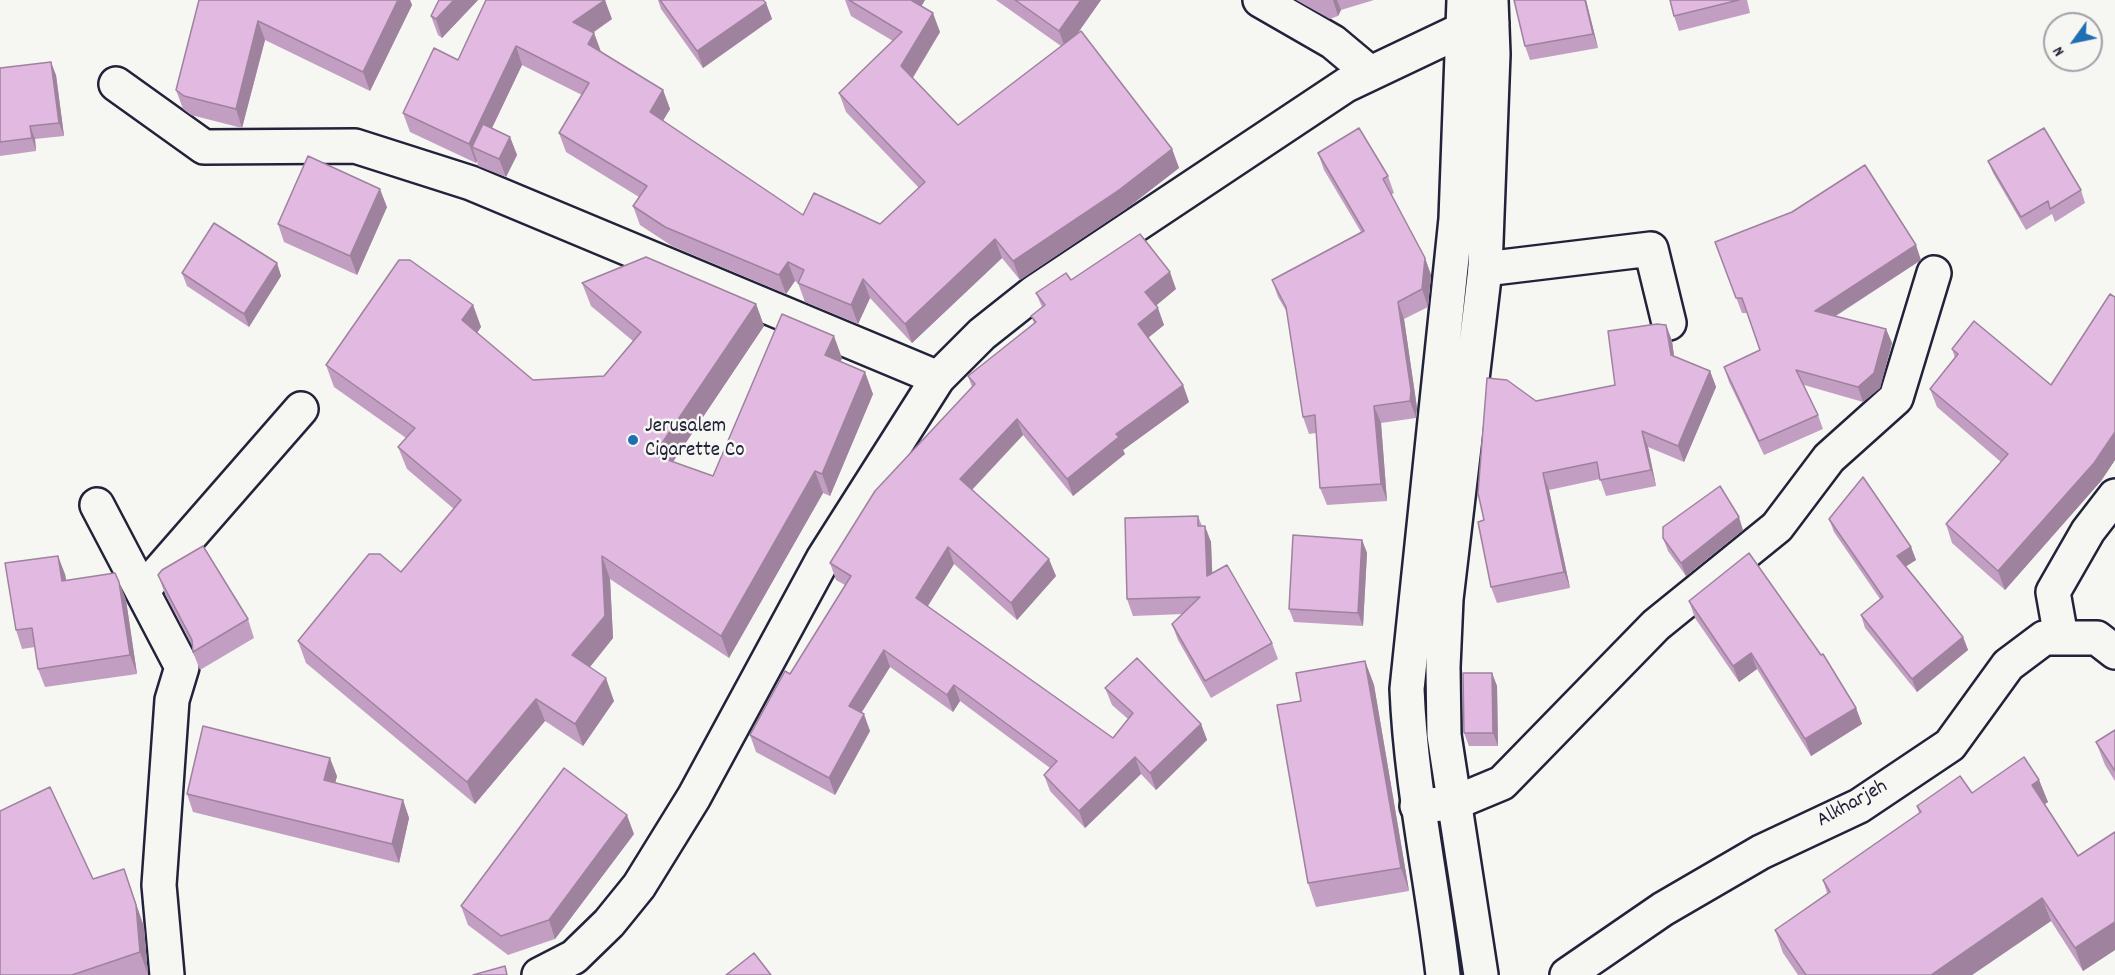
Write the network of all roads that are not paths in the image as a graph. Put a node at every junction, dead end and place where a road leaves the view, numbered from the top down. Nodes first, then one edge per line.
1 (1260, 0) edge
2 (1478, 13) edge
3 (1370, 73) junction
4 (116, 84) dead end
5 (1485, 269) junction
6 (1934, 273) dead end
7 (1669, 323) dead end
8 (938, 378) junction
9 (301, 409) dead end
10 (2115, 496) edge
11 (97, 505) dead end
12 (142, 591) junction
13 (2061, 638) junction
14 (2115, 652) edge
15 (1454, 803) junction
16 (1417, 806) junction
17 (167, 975) edge
18 (539, 975) edge
19 (1443, 975) edge
20 (1481, 975) edge
21 (1567, 975) edge

1 - 3 street
2 - 3 street
2 - 5 street
2 - 16 street
3 - 8 street
4 - 8 street
5 - 7 street
5 - 15 street
6 - 15 street
8 - 18 street
9 - 12 street
10 - 13 street
11 - 12 street
12 - 17 street
13 - 14 street, Alkharjeh
13 - 21 street, Alkharjeh
15 - 16 street
15 - 20 street
16 - 19 street

